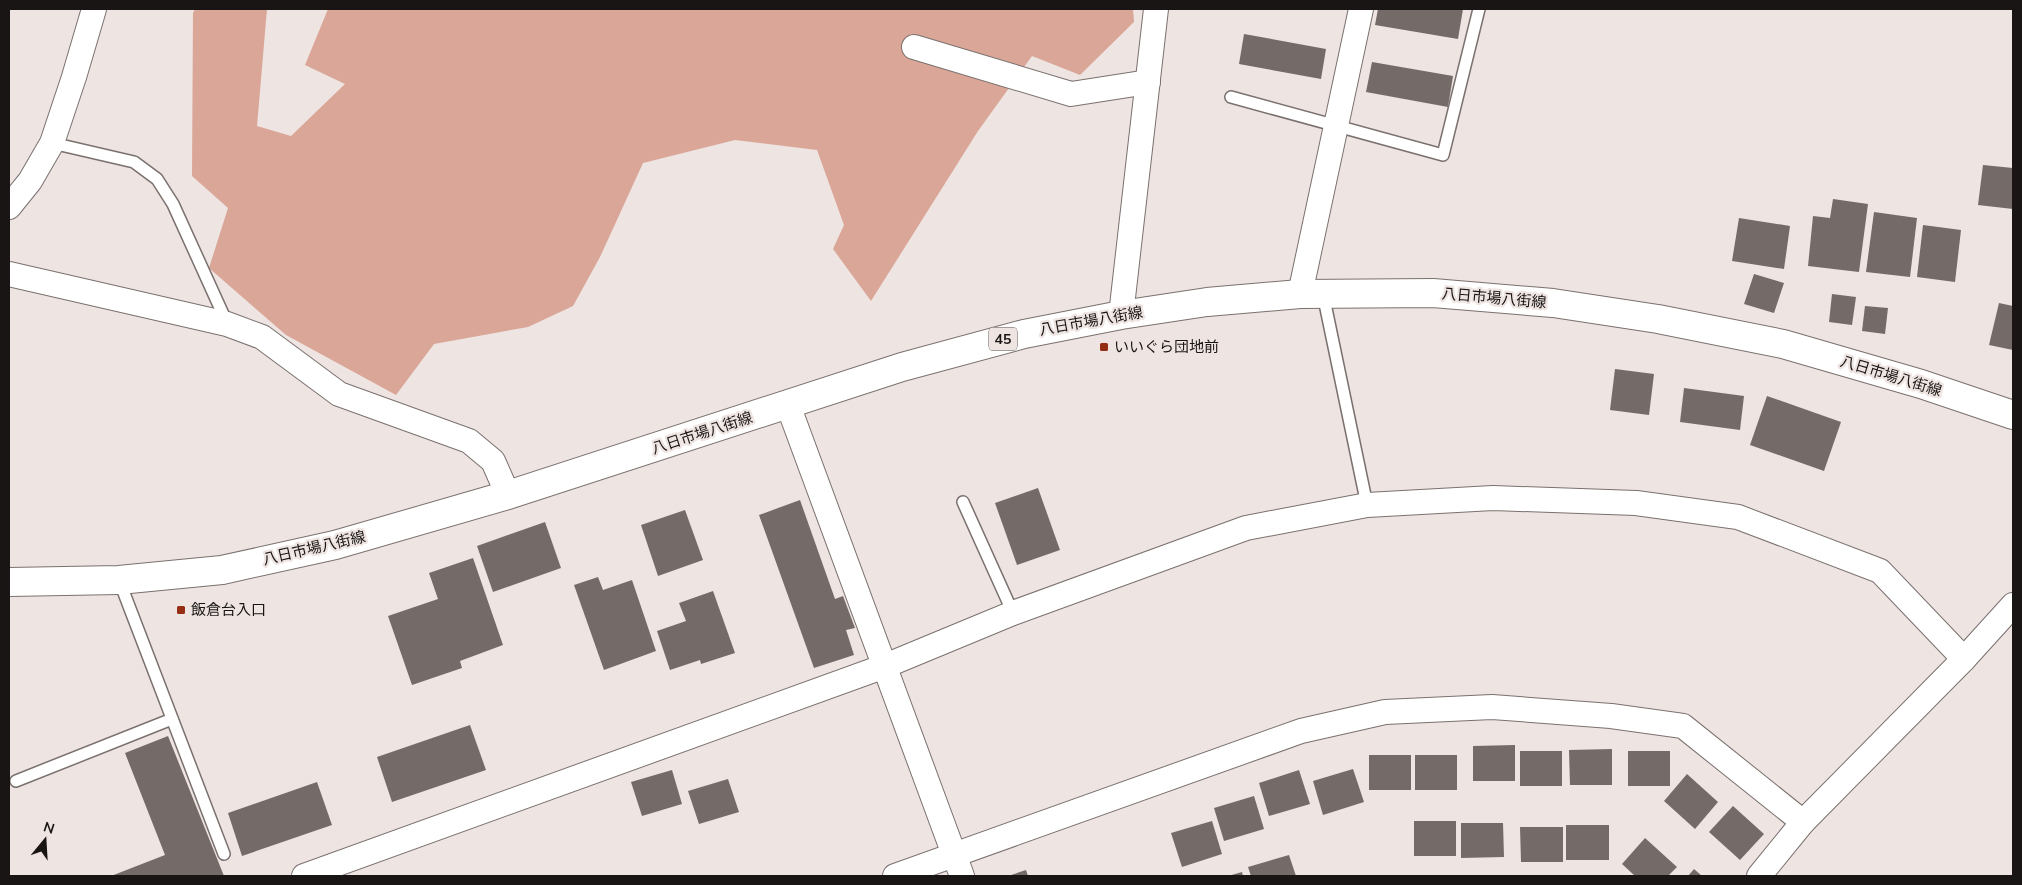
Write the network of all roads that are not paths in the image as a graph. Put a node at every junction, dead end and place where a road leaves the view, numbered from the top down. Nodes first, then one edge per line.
1 (94, 9) edge
2 (1156, 9) edge
3 (1361, 9) edge
4 (1479, 9) edge
5 (914, 47) dead end
6 (1148, 82) junction
7 (1232, 97) dead end
8 (1337, 126) junction
9 (52, 143) junction
10 (9, 207) edge
11 (9, 274) edge
12 (1311, 294) junction
13 (1121, 315) junction
14 (227, 324) junction
15 (788, 406) junction
16 (2013, 415) edge
17 (508, 495) junction
18 (963, 502) dead end
19 (1366, 505) junction
20 (119, 580) junction
21 (9, 582) edge
22 (2013, 605) edge
23 (1013, 613) junction
24 (1964, 659) junction
25 (885, 666) junction
26 (172, 719) junction
27 (16, 781) dead end
28 (1803, 822) junction
29 (224, 854) dead end
30 (954, 854) junction
31 (304, 876) edge
32 (895, 876) edge
33 (962, 876) edge
34 (1759, 876) edge

1 - 9 street
2 - 6 street
3 - 8 street
4 - 8 lane
5 - 6 street
6 - 13 street
7 - 8 lane
8 - 12 street
9 - 10 street
9 - 14 lane
11 - 14 street
12 - 13 main road, 八日市場八街線 / 45
12 - 16 main road, 八日市場八街線 / 45
12 - 19 lane
13 - 15 main road, 八日市場八街線 / 45
14 - 17 street
15 - 17 main road, 八日市場八街線 / 45
15 - 25 street
17 - 20 main road, 八日市場八街線 / 45
18 - 23 lane
19 - 23 street
19 - 24 street
20 - 21 main road, 八日市場八街線 / 45
20 - 26 lane
22 - 24 street
23 - 25 street
24 - 28 street
25 - 30 street
25 - 31 street
26 - 27 lane
26 - 29 lane
28 - 30 street
28 - 34 street
30 - 32 street
30 - 33 street

